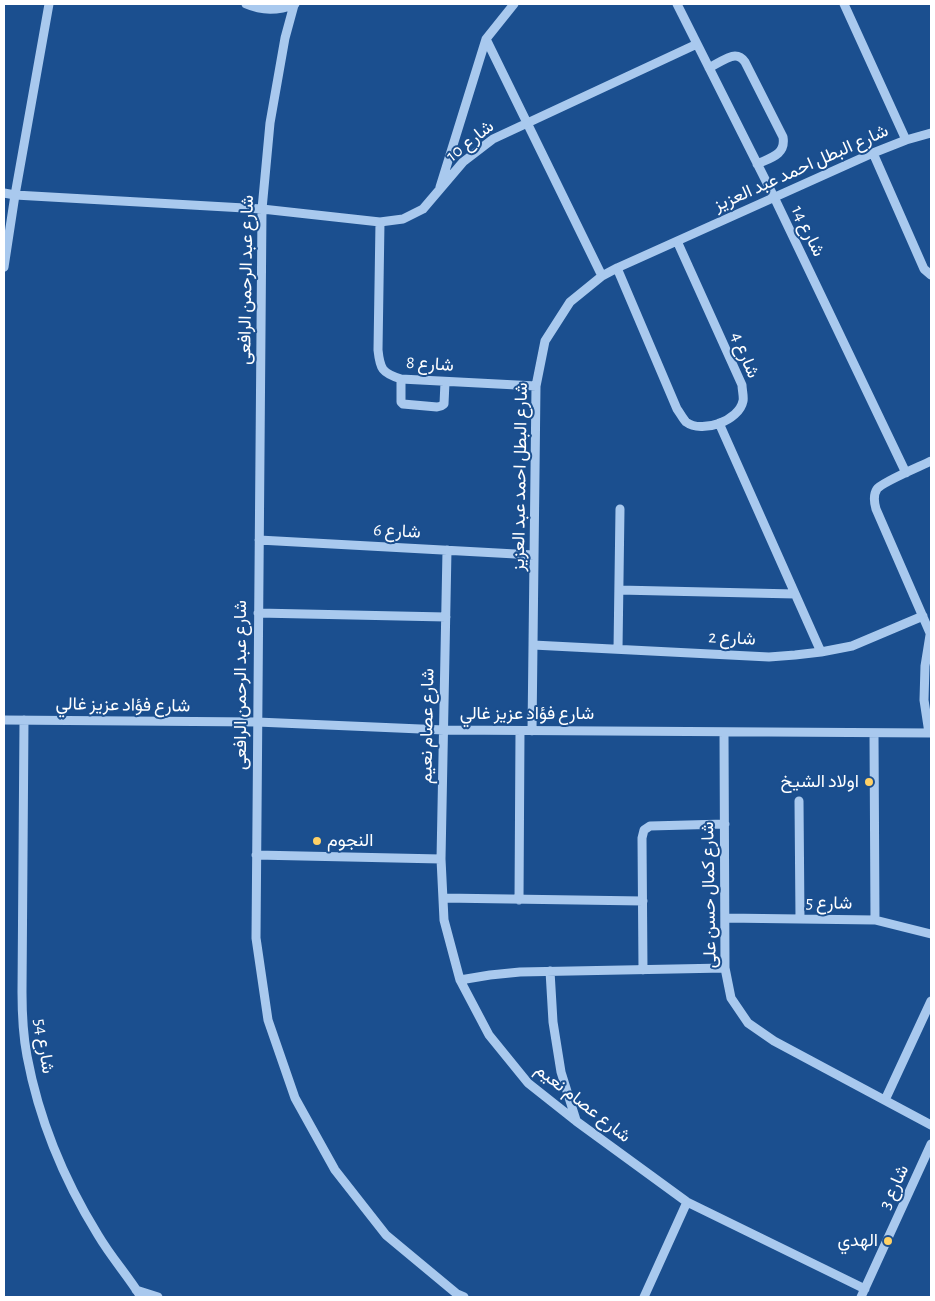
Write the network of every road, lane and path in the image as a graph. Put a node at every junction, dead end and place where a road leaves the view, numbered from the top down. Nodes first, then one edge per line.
1 (48, 4) edge
2 (246, 4) edge
3 (294, 4) edge
4 (514, 4) edge
5 (677, 4) edge
6 (844, 4) edge
7 (486, 39) junction
8 (697, 44) junction
9 (709, 68) junction
10 (527, 122) junction
11 (931, 133) edge
12 (906, 140) junction
13 (872, 153) junction
14 (757, 164) junction
15 (438, 192) junction
16 (4, 193) edge
17 (15, 195) junction
18 (774, 197) junction
19 (262, 208) junction
20 (380, 222) junction
21 (677, 241) junction
22 (4, 267) edge
23 (617, 268) junction
24 (931, 275) edge
25 (602, 276) junction
26 (401, 379) junction
27 (445, 382) junction
28 (536, 386) junction
29 (720, 423) junction
30 (931, 461) edge
31 (906, 473) junction
32 (620, 509) dead end
33 (259, 540) junction
34 (447, 550) junction
35 (534, 555) junction
36 (619, 590) junction
37 (795, 594) junction
38 (258, 613) junction
39 (923, 616) junction
40 (446, 617) junction
41 (931, 631) edge
42 (533, 644) junction
43 (618, 649) junction
44 (821, 652) junction
45 (4, 720) edge
46 (24, 720) junction
47 (257, 722) junction
48 (444, 730) junction
49 (520, 730) junction
50 (532, 730) junction
51 (724, 732) junction
52 (874, 733) junction
53 (930, 733) edge
54 (800, 801) dead end
55 (724, 824) junction
56 (256, 855) junction
57 (441, 859) junction
58 (443, 898) junction
59 (520, 900) junction
60 (643, 901) junction
61 (724, 918) junction
62 (800, 919) junction
63 (875, 920) junction
64 (931, 934) edge
65 (724, 968) junction
66 (643, 970) junction
67 (550, 971) junction
68 (460, 980) junction
69 (931, 1001) edge
70 (885, 1100) junction
71 (576, 1121) junction
72 (931, 1125) edge
73 (931, 1144) edge
74 (687, 1202) junction
75 (863, 1293) edge
76 (139, 1294) edge
77 (459, 1296) edge
78 (158, 1297) edge
79 (644, 1297) edge

1 - 17 street
2 - 3 street
3 - 19 street, شارع عبد الرحمن الرافعى
4 - 7 street
5 - 8 street, شارع 14
6 - 12 street
7 - 10 street
7 - 15 street
8 - 9 street, شارع 14
8 - 10 street, شارع 10
9 - 14 street, شارع 14
9 - 14 street
10 - 15 street, شارع 10
10 - 25 street
11 - 12 street, شارع البطل احمد عبد العزيز
12 - 13 street, شارع البطل احمد عبد العزيز
13 - 18 street, شارع البطل احمد عبد العزيز
13 - 24 street
14 - 18 street, شارع 14
15 - 20 street, شارع 10
16 - 17 street, شارع 10
17 - 19 street, شارع 10
17 - 22 street
18 - 21 street, شارع البطل احمد عبد العزيز
18 - 31 street, شارع 14
19 - 20 street, شارع 10
19 - 33 street, شارع عبد الرحمن الرافعى
20 - 26 street, شارع 8
21 - 23 street, شارع البطل احمد عبد العزيز
21 - 29 street, شارع 4
23 - 25 street, شارع البطل احمد عبد العزيز
23 - 29 street
25 - 28 street, شارع البطل احمد عبد العزيز
26 - 27 street, شارع 8
26 - 27 street
27 - 28 street, شارع 8
28 - 35 street, شارع البطل احمد عبد العزيز
29 - 37 street
30 - 31 street
31 - 39 street
32 - 36 street
33 - 34 street, شارع 6
33 - 38 street, شارع عبد الرحمن الرافعى
34 - 35 street, شارع 6
34 - 40 street, شارع عصام نعيم
35 - 42 street, شارع البطل احمد عبد العزيز
36 - 37 street
36 - 43 street
37 - 44 street
38 - 40 street
38 - 47 street, شارع عبد الرحمن الرافعى
39 - 41 street
39 - 44 street, شارع 2
40 - 48 street, شارع عصام نعيم
41 - 53 street
42 - 43 street, شارع 2
42 - 50 street, شارع البطل احمد عبد العزيز
43 - 44 street, شارع 2
45 - 46 street, شارع فؤاد عزيز غالي
46 - 47 street, شارع فؤاد عزيز غالي
46 - 76 street, شارع 54
47 - 48 street, شارع فؤاد عزيز غالي
47 - 56 street, شارع عبد الرحمن الرافعى
48 - 49 street, شارع فؤاد عزيز غالي
48 - 57 street, شارع عصام نعيم
49 - 50 street, شارع فؤاد عزيز غالي
49 - 59 street
50 - 51 street, شارع فؤاد عزيز غالي
51 - 52 street, شارع فؤاد عزيز غالي
51 - 55 street, شارع كمال حسن على
52 - 53 street, شارع فؤاد عزيز غالي
52 - 63 street
54 - 62 street
55 - 60 street
55 - 61 street, شارع كمال حسن على
56 - 57 street
56 - 77 street, شارع عبد الرحمن الرافعى
57 - 58 street, شارع عصام نعيم
58 - 59 street
58 - 68 street, شارع عصام نعيم
59 - 60 street
60 - 66 street
61 - 62 street, شارع 5
61 - 65 street, شارع كمال حسن على
62 - 63 street, شارع 5
63 - 64 street, شارع 5
65 - 66 street
65 - 70 street, شارع كمال حسن على
66 - 67 street
67 - 68 street
67 - 71 street
68 - 71 street, شارع عصام نعيم
69 - 70 street
70 - 72 street, شارع كمال حسن على
71 - 74 street, شارع عصام نعيم
73 - 75 street, شارع 3
74 - 75 street, شارع عصام نعيم
74 - 79 street
76 - 78 street, شارع 54

